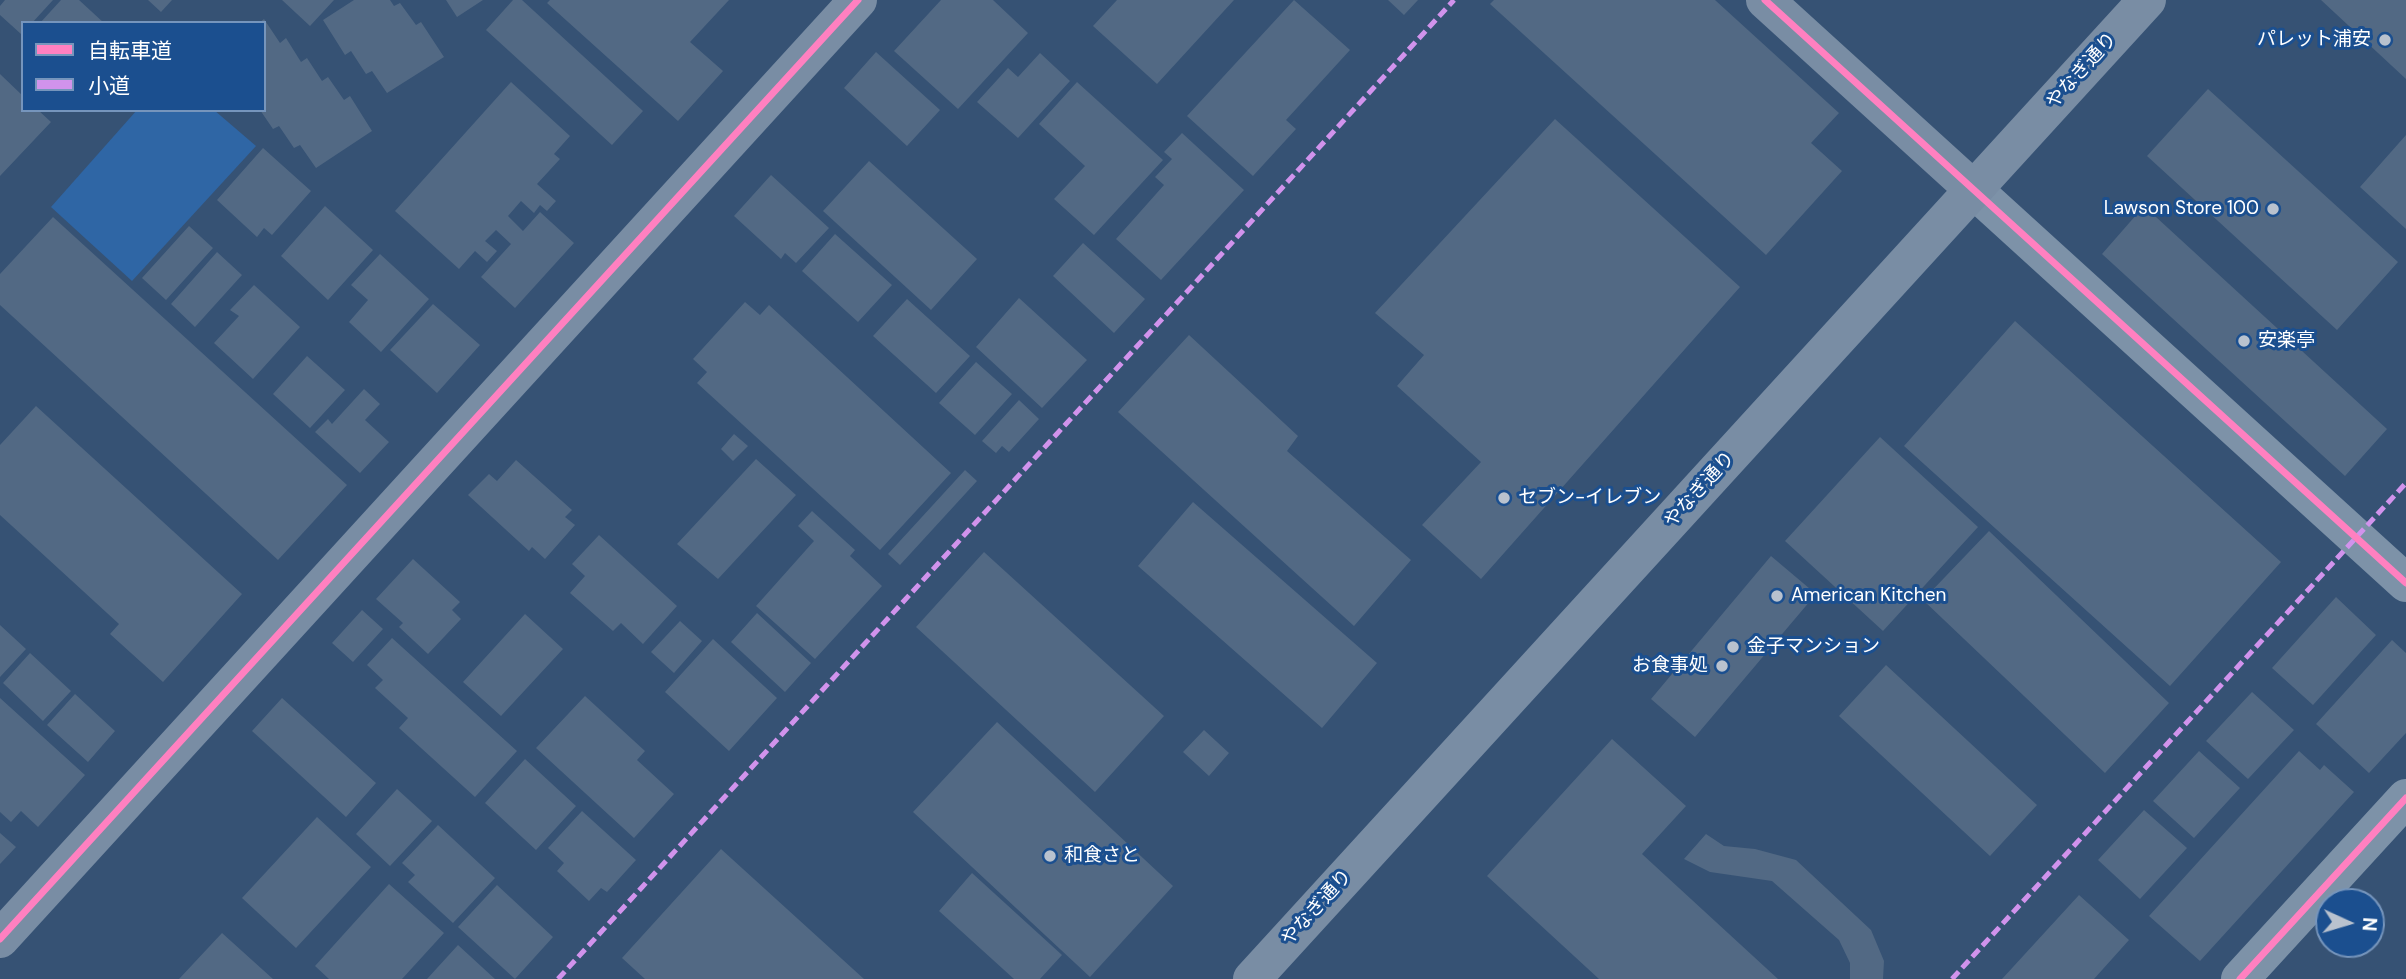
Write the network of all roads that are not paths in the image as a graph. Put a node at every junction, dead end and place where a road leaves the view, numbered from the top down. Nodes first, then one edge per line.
1 (1765, 0) edge
2 (2147, 0) edge
3 (856, 1) edge
4 (1974, 190) junction
5 (2406, 583) edge
6 (2406, 798) edge
7 (0, 939) edge
8 (1252, 979) edge
9 (2240, 979) edge

1 - 4 street
2 - 4 street, やなぎ通り
3 - 7 street
4 - 5 street
4 - 8 street, やなぎ通り
6 - 9 street

